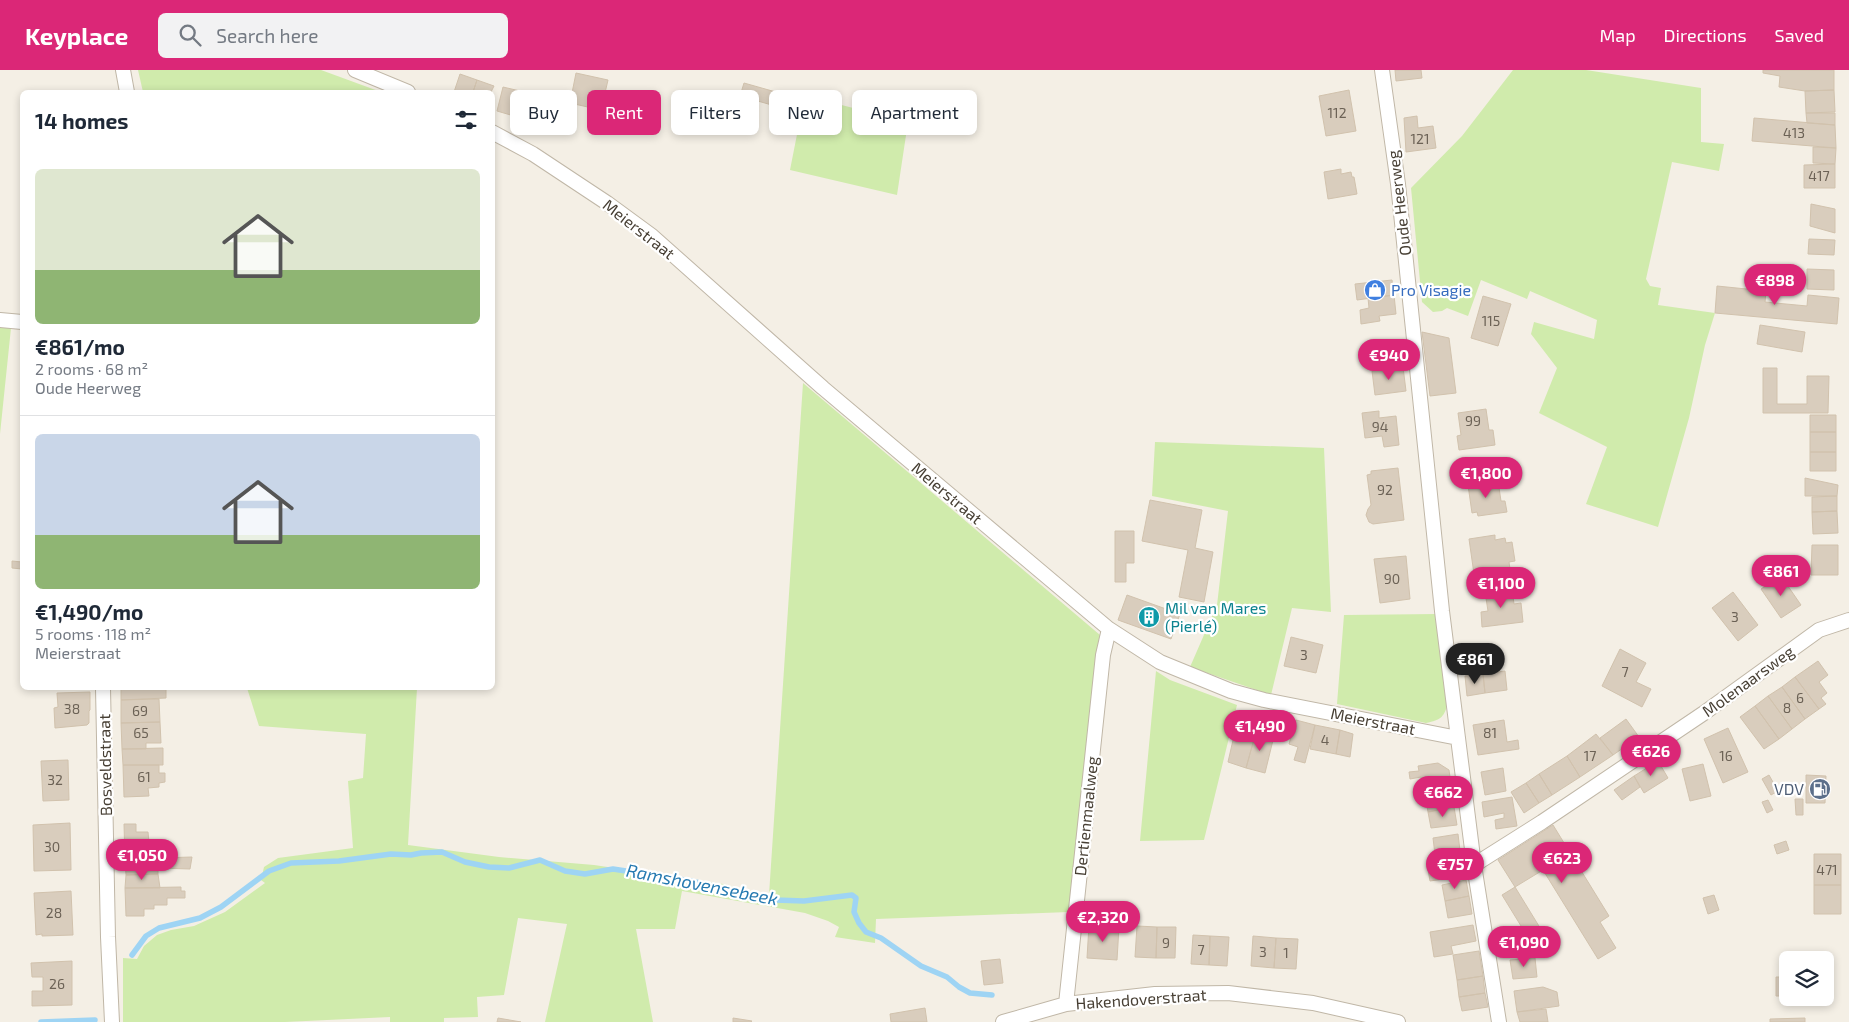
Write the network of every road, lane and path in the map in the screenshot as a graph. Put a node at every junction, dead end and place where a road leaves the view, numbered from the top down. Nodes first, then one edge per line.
1 (123, 70) edge
2 (355, 70) edge
3 (1382, 70) edge
4 (128, 90) edge
5 (403, 90) edge
6 (495, 134) edge
7 (0, 320) edge
8 (20, 322) edge
9 (1849, 620) edge
10 (1109, 629) junction
11 (103, 690) edge
12 (1458, 738) junction
13 (1474, 865) junction
14 (1066, 1004) junction
15 (112, 1022) edge
16 (1003, 1022) edge
17 (1398, 1022) edge
18 (1499, 1022) edge

1 - 4 street
2 - 5 street
3 - 12 street, Oude Heerweg
6 - 10 street, Meierstraat
7 - 8 street
9 - 13 street, Molenaarsweg
10 - 12 street, Meierstraat
10 - 14 street, Dertienmaalweg
11 - 15 street, Bosveldstraat
12 - 13 street, Oude Heerweg
13 - 18 street, Oude Heerweg
14 - 16 street, Hakendoverstraat
14 - 17 street, Hakendoverstraat

